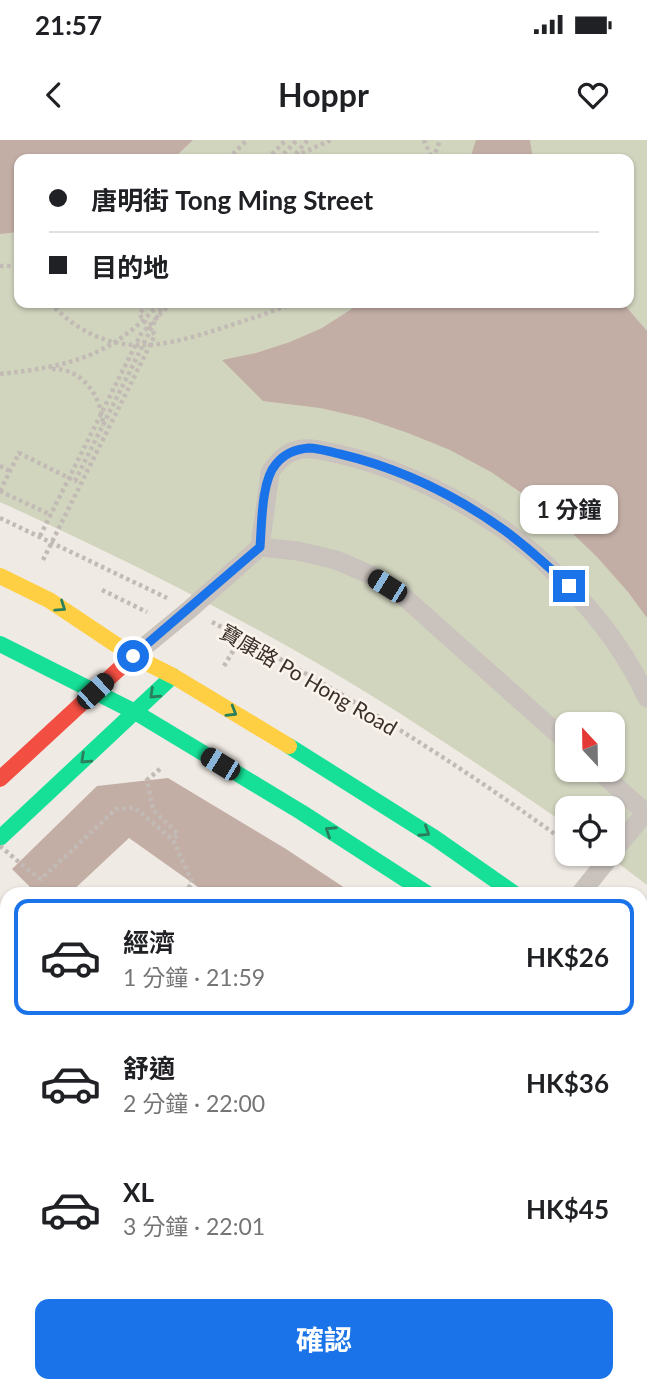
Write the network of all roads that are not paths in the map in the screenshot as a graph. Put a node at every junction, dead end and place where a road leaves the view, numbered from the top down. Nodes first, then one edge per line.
1 (260, 547) junction
2 (0, 576) edge
3 (0, 644) edge
4 (133, 656) junction
5 (173, 676) junction
6 (95, 691) junction
7 (647, 698) edge
8 (135, 712) junction
9 (555, 731) edge
10 (0, 779) edge
11 (612, 782) edge
12 (646, 812) edge
13 (0, 838) edge
14 (625, 838) edge
15 (602, 866) edge
16 (417, 887) edge
17 (505, 887) edge
18 (586, 887) edge

1 - 4 lane
1 - 7 lane
1 - 9 lane
2 -> 4 main road
3 - 6 main road
4 - 5 main road
4 - 6 main road
5 -> 8 main road
5 -> 17 main road
6 - 8 main road
6 - 10 main road
8 -> 13 main road
16 -> 8 main road
11 - 12 lane
12 - 14 lane
15 - 18 lane

